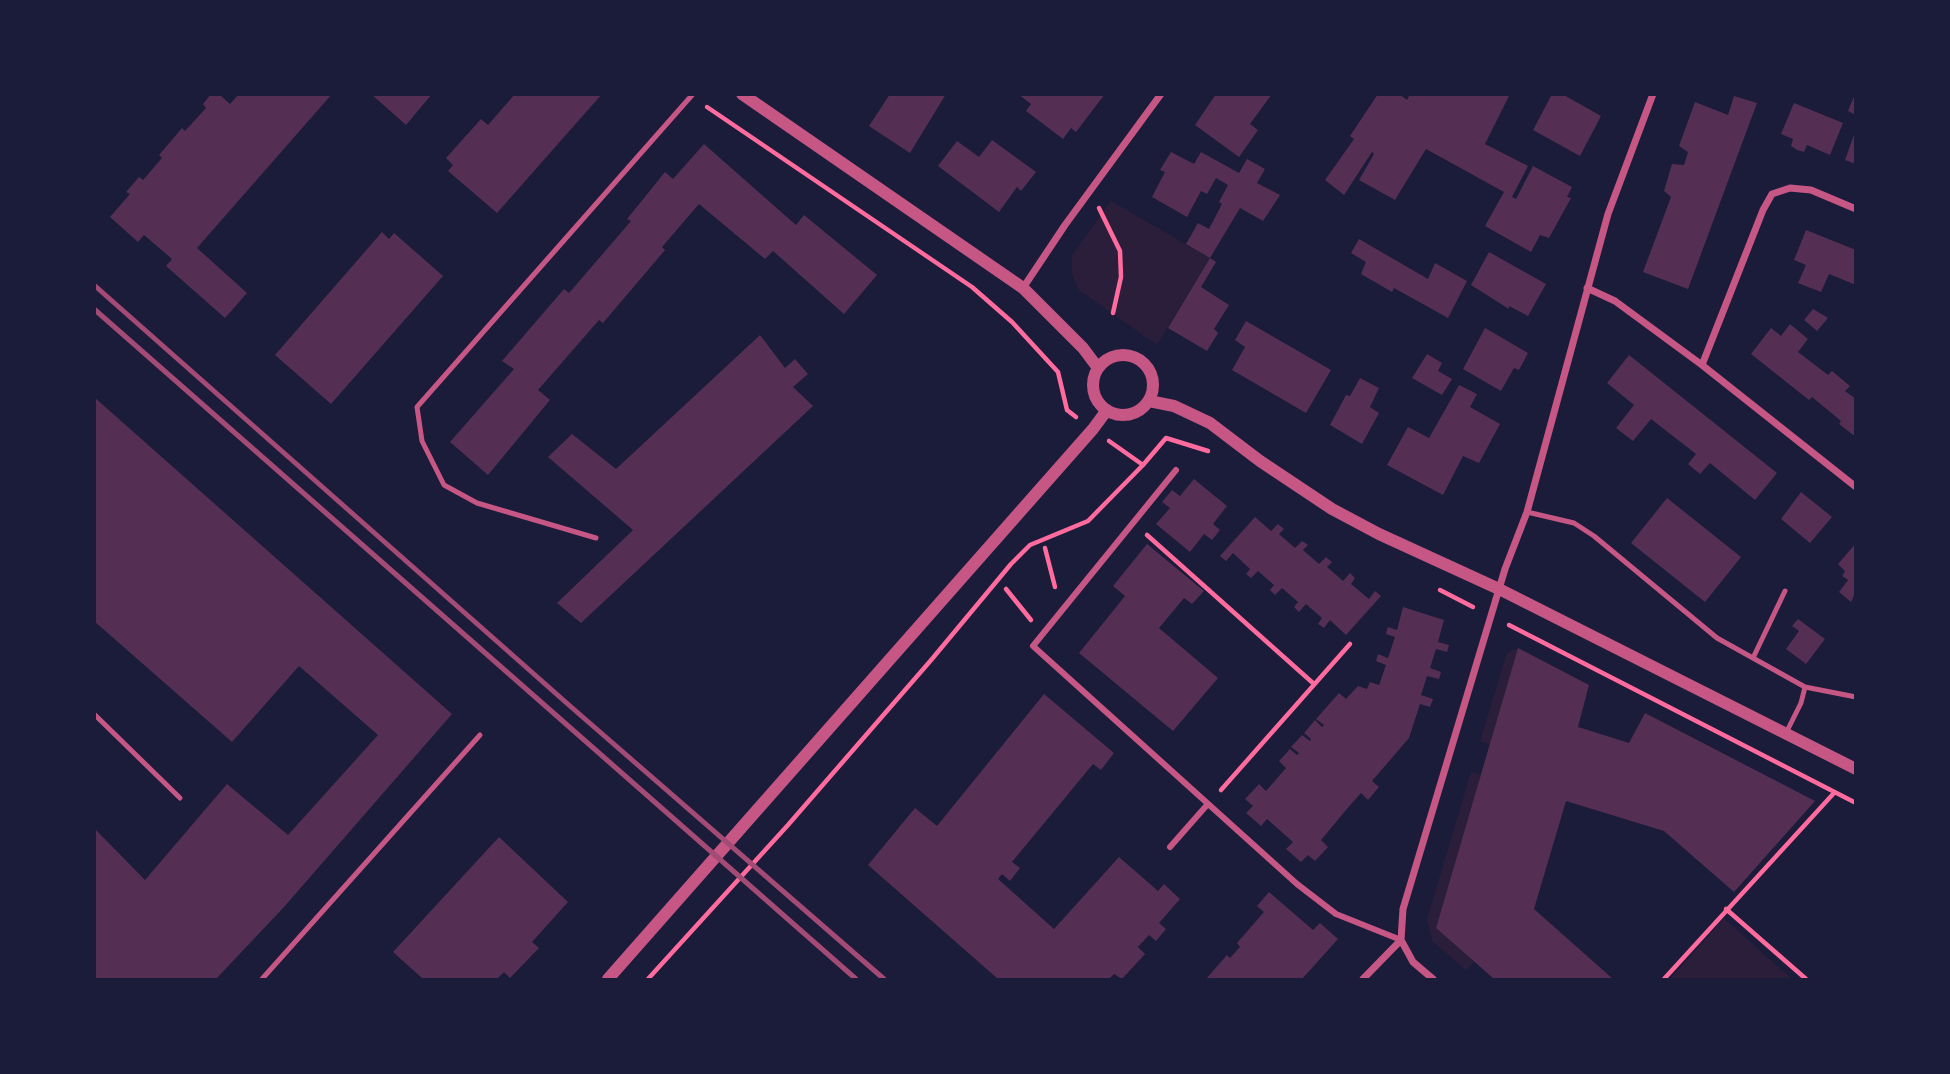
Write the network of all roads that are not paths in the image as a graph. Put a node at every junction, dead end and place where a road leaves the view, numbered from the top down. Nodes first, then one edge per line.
1 (742, 94) edge
2 (1161, 94) edge
3 (1653, 94) edge
4 (692, 96) edge
5 (1856, 208) edge
6 (1023, 288) junction
7 (1587, 288) junction
8 (1702, 365) junction
9 (1098, 368) junction
10 (1149, 401) junction
11 (1107, 410) junction
12 (1176, 470) dead end
13 (1856, 486) edge
14 (1527, 512) junction
15 (596, 538) dead end
16 (1499, 589) junction
17 (1785, 591) dead end
18 (1754, 658) junction
19 (1805, 687) junction
20 (1856, 696) edge
21 (94, 714) edge
22 (1786, 734) junction
23 (480, 735) dead end
24 (1856, 769) edge
25 (180, 797) dead end
26 (1207, 804) junction
27 (1170, 847) dead end
28 (1401, 940) junction
29 (262, 979) edge
30 (608, 979) edge
31 (1363, 979) edge
32 (1433, 979) edge

1 - 6 street
2 - 6 street
3 - 7 street
4 - 15 lane
5 - 8 street
6 - 9 street
7 - 8 street
7 - 14 street
8 - 13 street
9 - 10 street
9 - 11 street
10 - 11 street
10 - 16 street
11 - 30 street
12 - 26 street
14 - 16 street
14 - 18 lane
16 - 22 street
16 - 28 street
17 - 18 lane
18 - 19 lane
19 - 20 lane
19 - 22 lane
21 - 25 lane
22 - 24 street
23 - 29 lane
26 - 27 street
26 - 28 street
28 - 31 street
28 - 32 street

